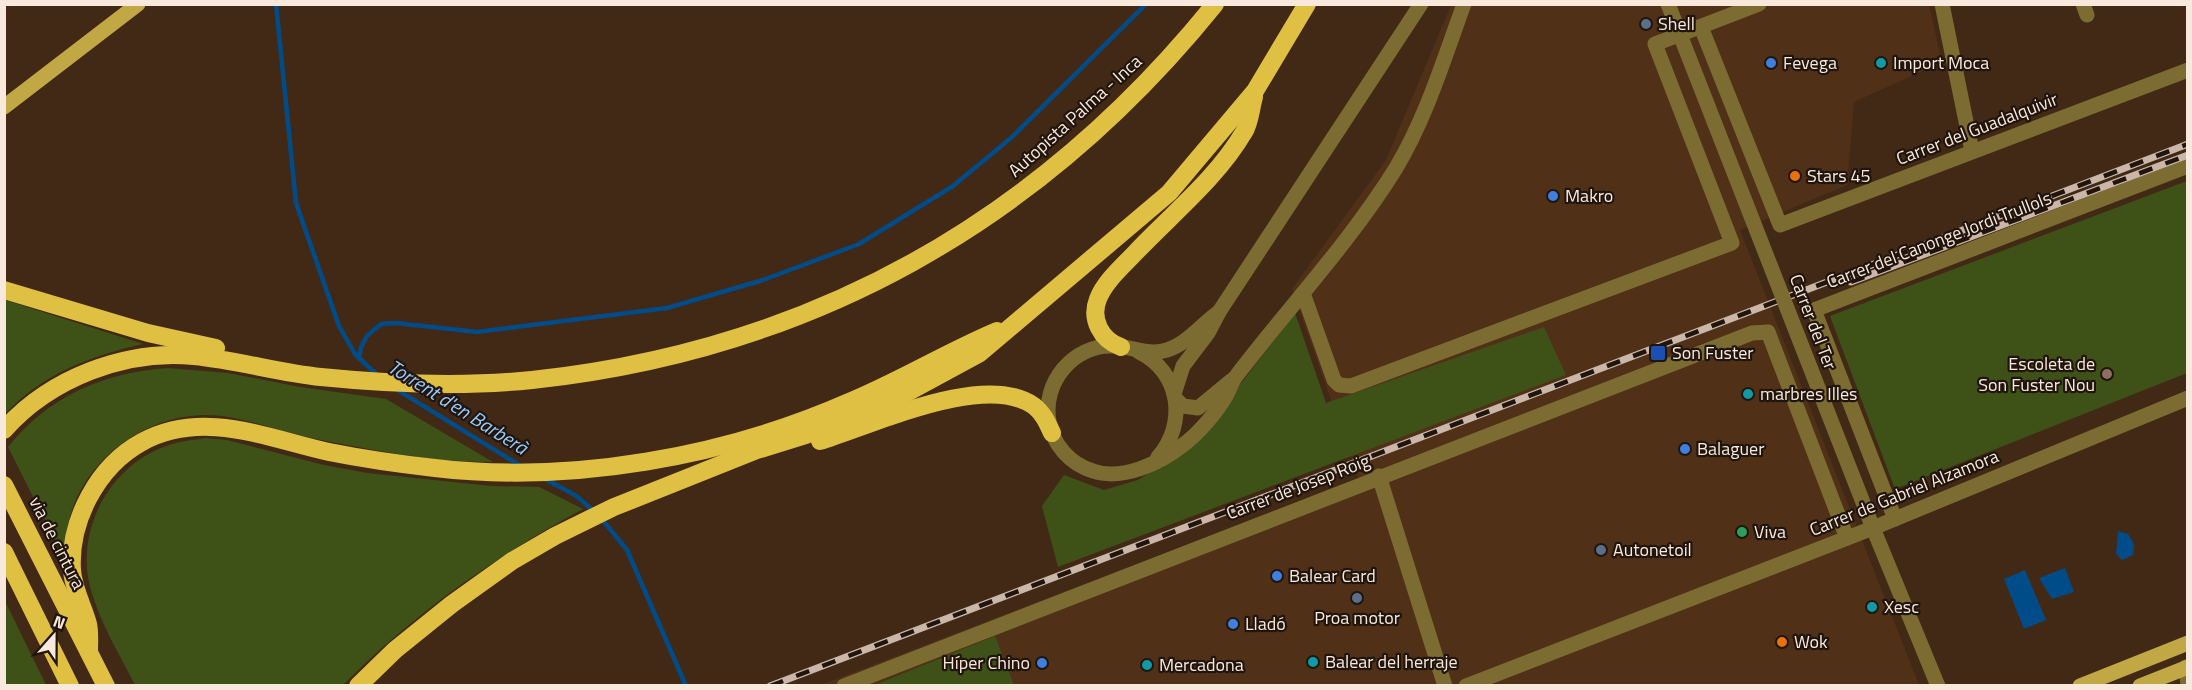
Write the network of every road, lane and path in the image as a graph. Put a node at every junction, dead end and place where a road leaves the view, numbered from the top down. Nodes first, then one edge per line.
1 (138, 4) edge
2 (1215, 4) edge
3 (1308, 4) edge
4 (1421, 4) edge
5 (1464, 4) edge
6 (1668, 4) edge
7 (1759, 4) edge
8 (1942, 4) edge
9 (1701, 27) junction
10 (1680, 34) junction
11 (2187, 70) edge
12 (1255, 91) junction
13 (4, 107) edge
14 (1972, 151) junction
15 (2187, 165) edge
16 (4, 290) edge
17 (1303, 293) junction
18 (1219, 312) junction
19 (1011, 326) junction
20 (1128, 349) junction
21 (1234, 378) junction
22 (364, 380) junction
23 (1175, 396) junction
24 (2187, 398) edge
25 (4, 430) edge
26 (1052, 433) junction
27 (757, 450) junction
28 (1151, 463) junction
29 (1379, 476) junction
30 (4, 485) edge
31 (1895, 519) junction
32 (1873, 528) junction
33 (1847, 538) junction
34 (4, 552) edge
35 (2187, 643) edge
36 (89, 652) junction
37 (2187, 666) edge
38 (2187, 685) edge
39 (70, 686) edge
40 (106, 686) edge
41 (358, 686) edge
42 (844, 686) edge
43 (1445, 686) edge
44 (1466, 686) edge
45 (1938, 686) edge
46 (2080, 686) edge
47 (2140, 686) edge

1 - 13 main road
2 - 22 highway, Autopista Palma - Inca
3 - 12 highway
4 - 18 street
5 - 17 street
6 - 10 street, Carrer del Ter
7 - 9 street
8 - 14 street
9 - 10 street
9 - 14 street, Carrer del Guadalquivir
10 - 17 street
10 - 32 street, Carrer del Ter, bridge
11 - 14 street, Carrer del Guadalquivir
12 - 19 highway
12 - 20 highway
15 - 31 street, Carrer del Canonge Jordi Trullols
16 - 22 highway
17 - 21 street
18 - 20 street
18 - 23 street
19 - 27 highway
19 - 36 highway
20 - 23 street
20 - 26 street
21 - 23 street
21 - 28 street
22 - 25 highway
23 - 28 street
24 - 31 street, Carrer de Gabriel Alzamora
26 - 27 highway
26 - 28 street
27 - 41 highway
29 - 33 street, Carrer de Josep Roig
29 - 42 street, Carrer de Josep Roig
29 - 43 street
30 - 36 highway, via de cintura
31 - 32 street, Carrer de Gabriel Alzamora
32 - 33 street, Carrer de Gabriel Alzamora
32 - 45 street, Carrer del Ter
33 - 44 street, Carrer de Gabriel Alzamora
34 - 39 highway
35 - 46 main road
36 - 40 highway, via de cintura
37 - 38 street
37 - 47 main road

